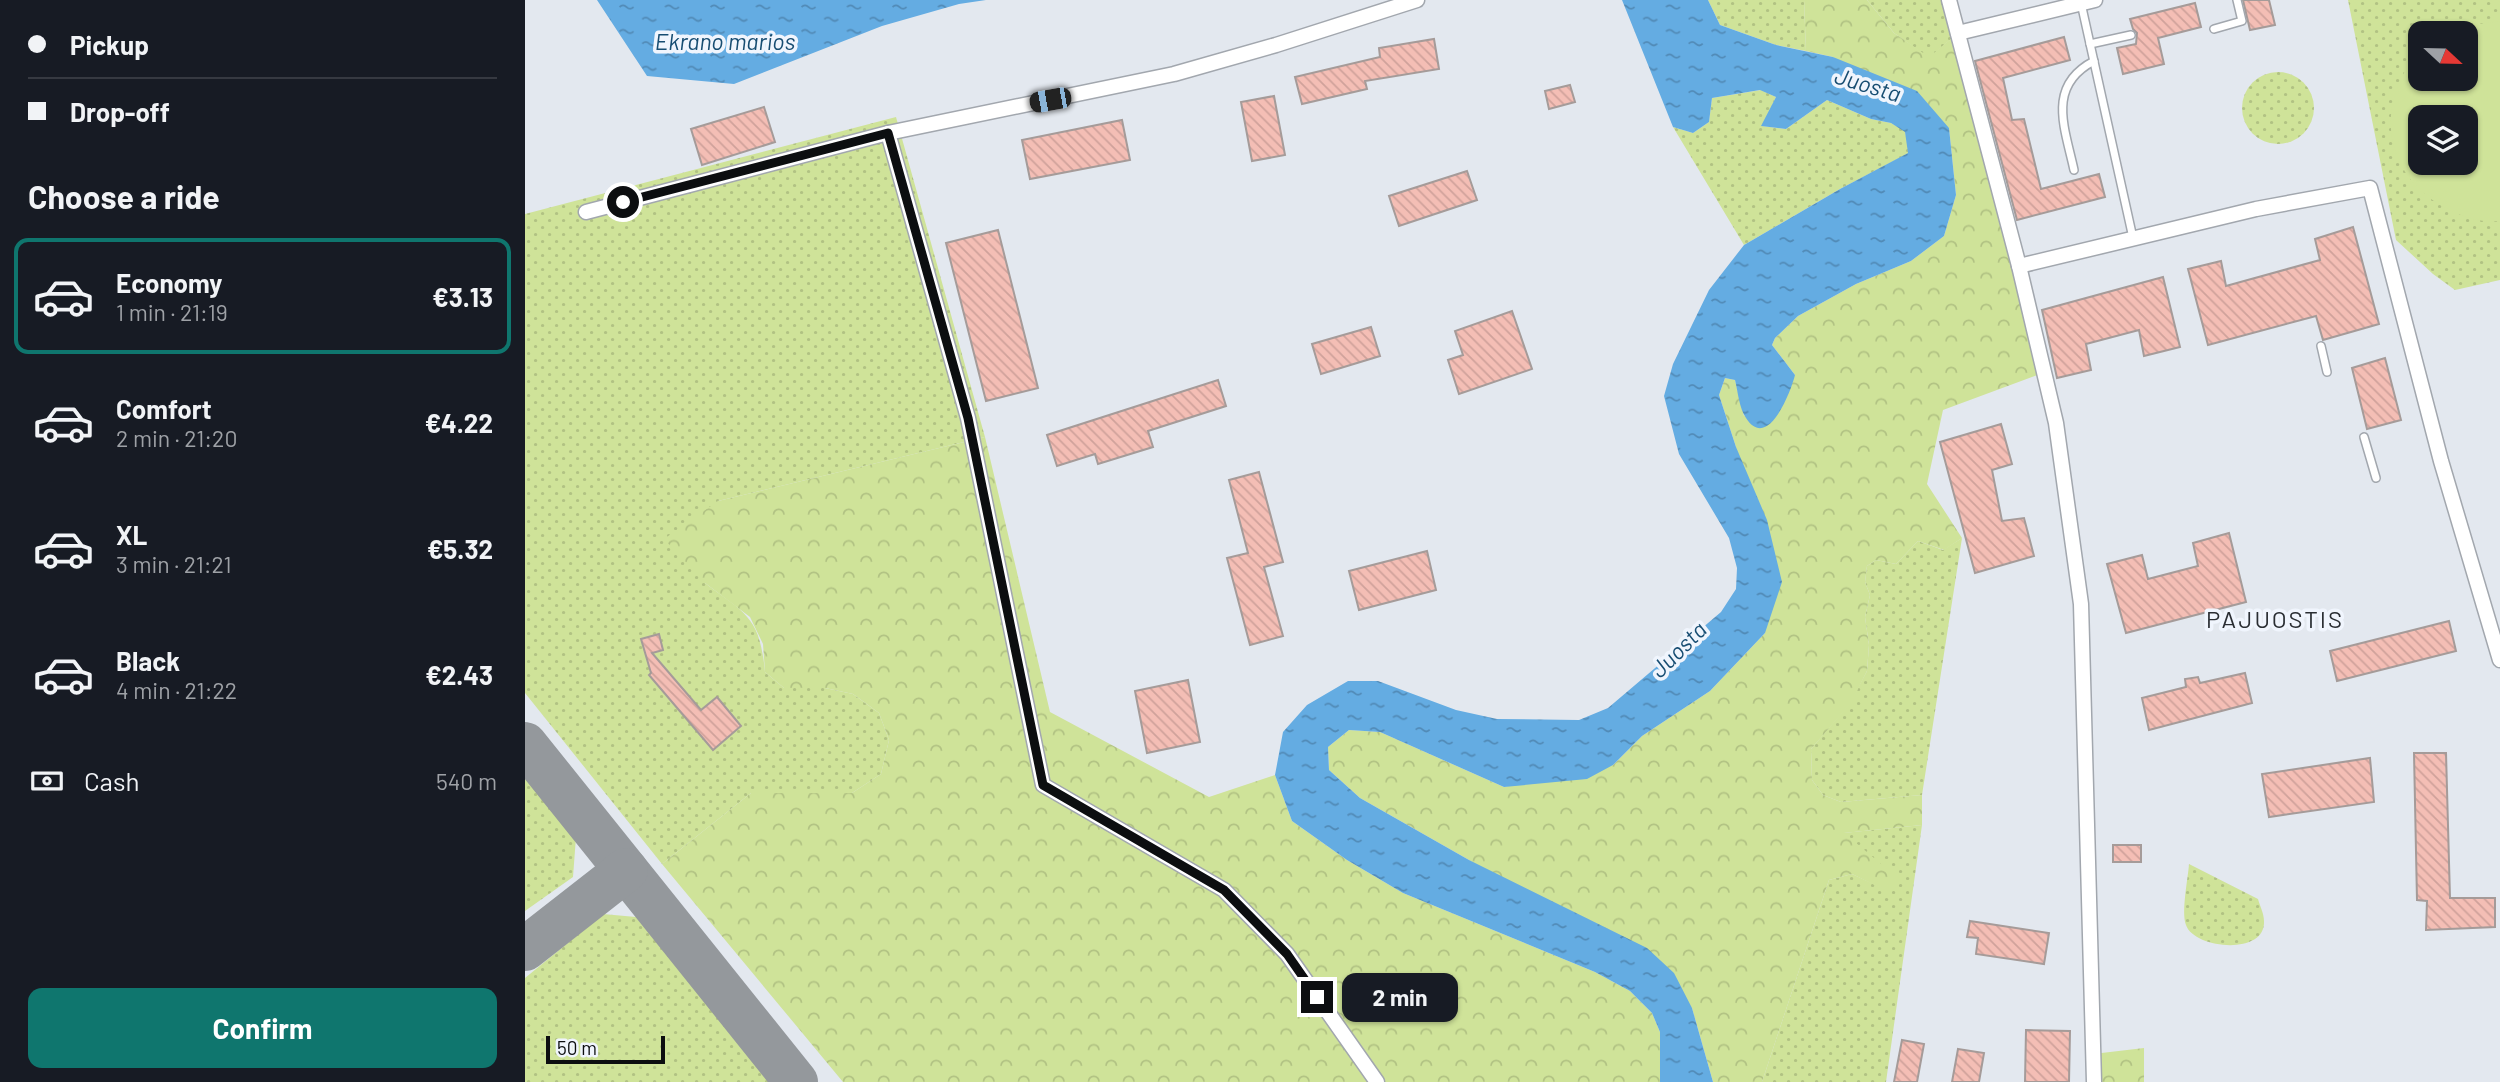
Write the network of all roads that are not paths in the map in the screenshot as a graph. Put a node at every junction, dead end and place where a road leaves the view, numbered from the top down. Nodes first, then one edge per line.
1 (1417, 0) edge
2 (1949, 0) edge
3 (2237, 0) edge
4 (2088, 2) edge
5 (2214, 29) dead end
6 (1958, 33) junction
7 (2131, 35) dead end
8 (2090, 44) junction
9 (2094, 61) junction
10 (888, 133) junction
11 (2074, 170) dead end
12 (586, 212) dead end
13 (2133, 238) junction
14 (2019, 266) junction
15 (2321, 346) dead end
16 (2327, 372) dead end
17 (2364, 437) dead end
18 (2376, 478) dead end
19 (2500, 660) edge
20 (1377, 1082) edge
21 (2094, 1082) edge

1 - 10 street
2 - 6 street
3 - 5 lane
4 - 6 street
4 - 8 lane
6 - 14 street
7 - 8 lane
8 - 9 lane
9 - 11 lane
9 - 13 lane
10 - 12 street
10 - 20 street
13 - 14 street
13 - 19 street
14 - 21 street
15 - 16 lane
17 - 18 lane

